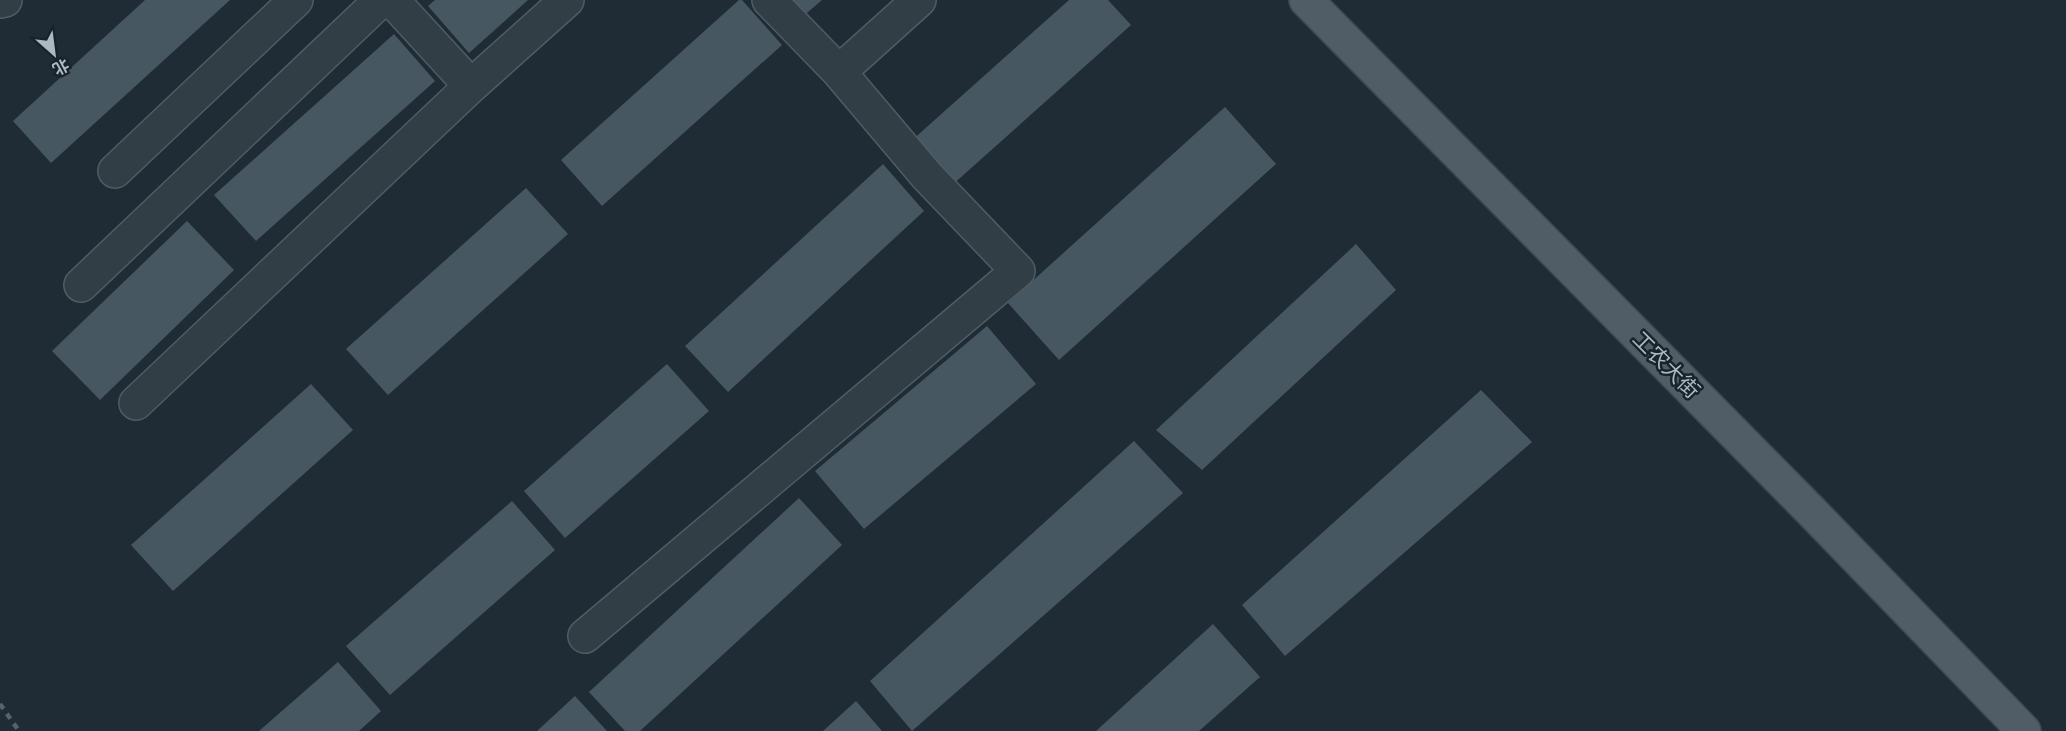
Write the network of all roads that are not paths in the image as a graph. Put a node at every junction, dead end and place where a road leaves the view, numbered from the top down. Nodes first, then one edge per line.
1 (5, 0) edge
2 (296, 0) edge
3 (381, 0) edge
4 (392, 0) edge
5 (567, 0) edge
6 (769, 0) edge
7 (919, 0) edge
8 (1306, 0) edge
9 (0, 1) edge
10 (839, 72) junction
11 (471, 86) junction
12 (115, 171) dead end
13 (81, 285) dead end
14 (136, 403) dead end
15 (585, 636) dead end
16 (2024, 731) edge

1 - 9 street
2 - 12 street
3 - 13 street
4 - 11 street
5 - 11 street
6 - 10 street
7 - 10 street
8 - 16 main road, 工农大街
10 - 15 street
11 - 14 street

